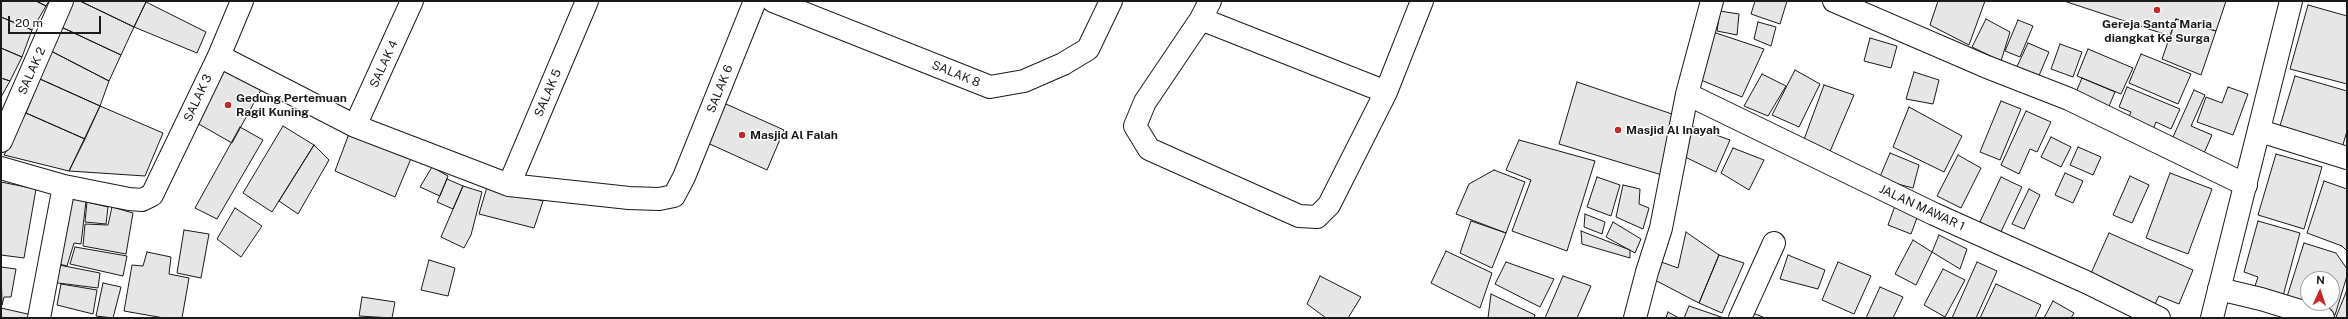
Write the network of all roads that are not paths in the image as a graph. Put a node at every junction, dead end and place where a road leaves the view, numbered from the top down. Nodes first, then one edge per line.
1 (62, 1) edge
2 (242, 1) edge
3 (412, 1) edge
4 (587, 1) edge
5 (755, 1) edge
6 (773, 1) edge
7 (1111, 1) edge
8 (1422, 1) edge
9 (1712, 1) edge
10 (1834, 1) edge
11 (2291, 1) edge
12 (1206, 10) edge
13 (219, 56) junction
14 (1386, 92) junction
15 (1687, 94) junction
16 (355, 126) junction
17 (2260, 131) junction
18 (1, 141) edge
19 (2347, 158) edge
20 (1, 168) edge
21 (509, 185) junction
22 (2246, 185) junction
23 (64, 186) junction
24 (1774, 244) dead end
25 (2219, 289) junction
26 (39, 318) edge
27 (1635, 318) edge
28 (1740, 318) edge
29 (2159, 318) edge
30 (2212, 318) edge
31 (2323, 318) edge

1 - 18 street, SALAK 2
2 - 13 street, SALAK 3
3 - 16 street, SALAK 4
4 - 21 street, SALAK 5
5 - 21 street, SALAK 6
6 - 7 street, SALAK 8
8 - 14 street
9 - 15 street
10 - 22 street
11 - 17 street
12 - 14 street
12 - 14 street
13 - 16 street, SALAK 6
13 - 23 street, SALAK 3
15 - 27 street
15 - 29 street, JALAN MAWAR 1
16 - 21 street, SALAK 6
17 - 19 street
17 - 22 street
20 - 23 street
22 - 25 street
23 - 26 street
24 - 28 street
25 - 30 street
25 - 31 street

